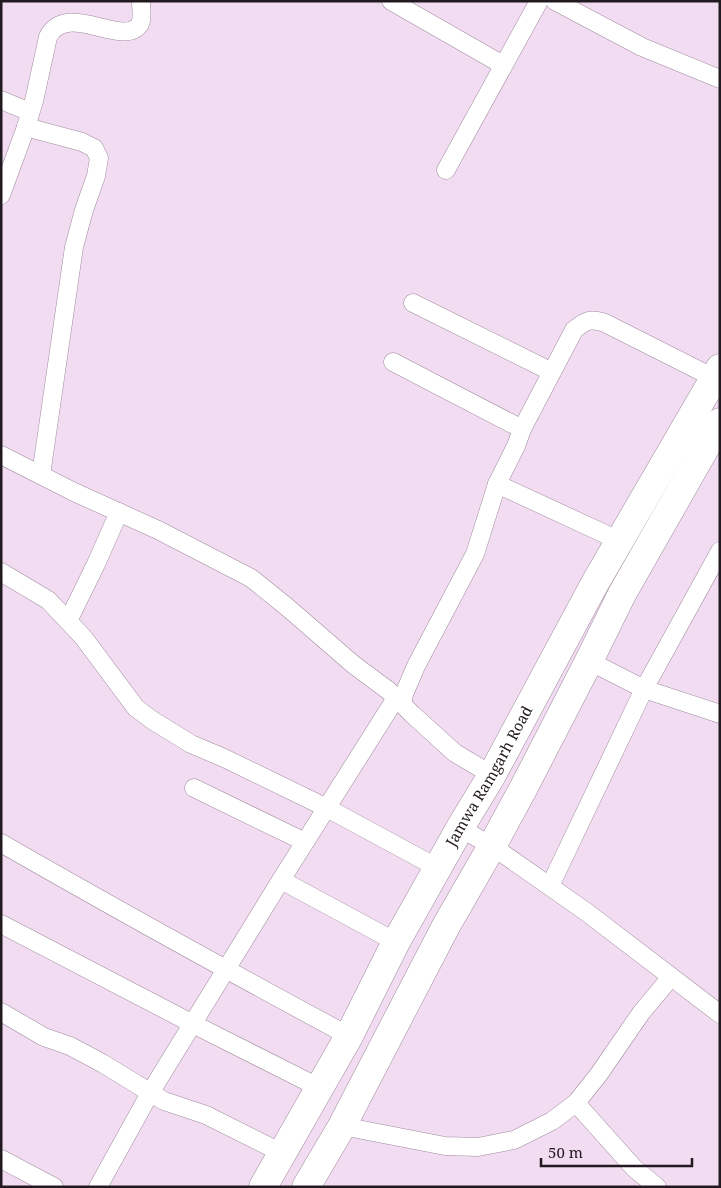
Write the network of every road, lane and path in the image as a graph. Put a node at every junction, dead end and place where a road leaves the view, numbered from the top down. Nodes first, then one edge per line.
1 (140, 1) edge
2 (391, 1) edge
3 (539, 1) edge
4 (555, 1) edge
5 (503, 66) junction
6 (720, 79) edge
7 (1, 100) edge
8 (28, 119) junction
9 (446, 170) dead end
10 (1, 195) edge
11 (412, 302) dead end
12 (393, 362) dead end
13 (552, 372) junction
14 (717, 373) edge
15 (720, 422) edge
16 (522, 428) junction
17 (1, 455) edge
18 (41, 475) junction
19 (497, 484) junction
20 (119, 512) junction
21 (620, 541) junction
22 (720, 551) edge
23 (1, 572) edge
24 (68, 621) junction
25 (589, 661) junction
26 (644, 689) junction
27 (399, 701) junction
28 (720, 714) edge
29 (492, 775) junction
30 (194, 788) dead end
31 (327, 808) junction
32 (460, 828) junction
33 (305, 842) junction
34 (1, 843) edge
35 (492, 846) junction
36 (438, 868) junction
37 (281, 880) junction
38 (550, 886) junction
39 (1, 924) edge
40 (396, 942) junction
41 (226, 970) junction
42 (671, 977) junction
43 (1, 1012) edge
44 (720, 1014) edge
45 (193, 1024) junction
46 (349, 1036) junction
47 (320, 1088) junction
48 (150, 1093) junction
49 (576, 1103) junction
50 (342, 1126) junction
51 (282, 1153) junction
52 (1, 1159) edge
53 (54, 1187) edge
54 (98, 1187) edge
55 (263, 1187) edge
56 (306, 1187) edge
57 (657, 1187) edge

1 - 8 street
2 - 5 street
3 - 5 street
4 - 6 street
5 - 9 street
7 - 8 street
8 - 10 street
8 - 18 street
11 - 13 street
12 - 16 street
13 - 14 street
13 - 16 street
14 - 21 highway, Jamwa Ramgarh Road
15 - 25 highway
16 - 19 street
17 - 18 street
18 - 20 street
19 - 21 street
19 - 27 street
20 - 24 street
20 - 27 street
21 - 29 highway, Jamwa Ramgarh Road
22 - 26 street
23 - 24 street
24 - 31 street
25 - 26 street
25 - 35 highway
26 - 28 street
26 - 38 street
27 - 29 street
27 - 31 street
29 - 32 highway, Jamwa Ramgarh Road
30 - 33 street
31 - 33 street
31 - 36 street
32 - 35 street
32 - 36 highway, Jamwa Ramgarh Road
33 - 37 street
34 - 41 street
35 - 38 street
35 - 50 highway
36 - 40 highway, Jamwa Ramgarh Road
37 - 40 street
37 - 41 street
38 - 42 street
39 - 45 street
40 - 46 highway, Jamwa Ramgarh Road
41 - 45 street
41 - 46 street
42 - 44 street
42 - 49 street
43 - 48 street
45 - 47 street
45 - 48 street
46 - 47 highway, Jamwa Ramgarh Road
47 - 51 highway, Jamwa Ramgarh Road
48 - 51 street
48 - 54 street
49 - 50 street
49 - 57 street
50 - 56 highway
51 - 55 highway, Jamwa Ramgarh Road
52 - 53 street

